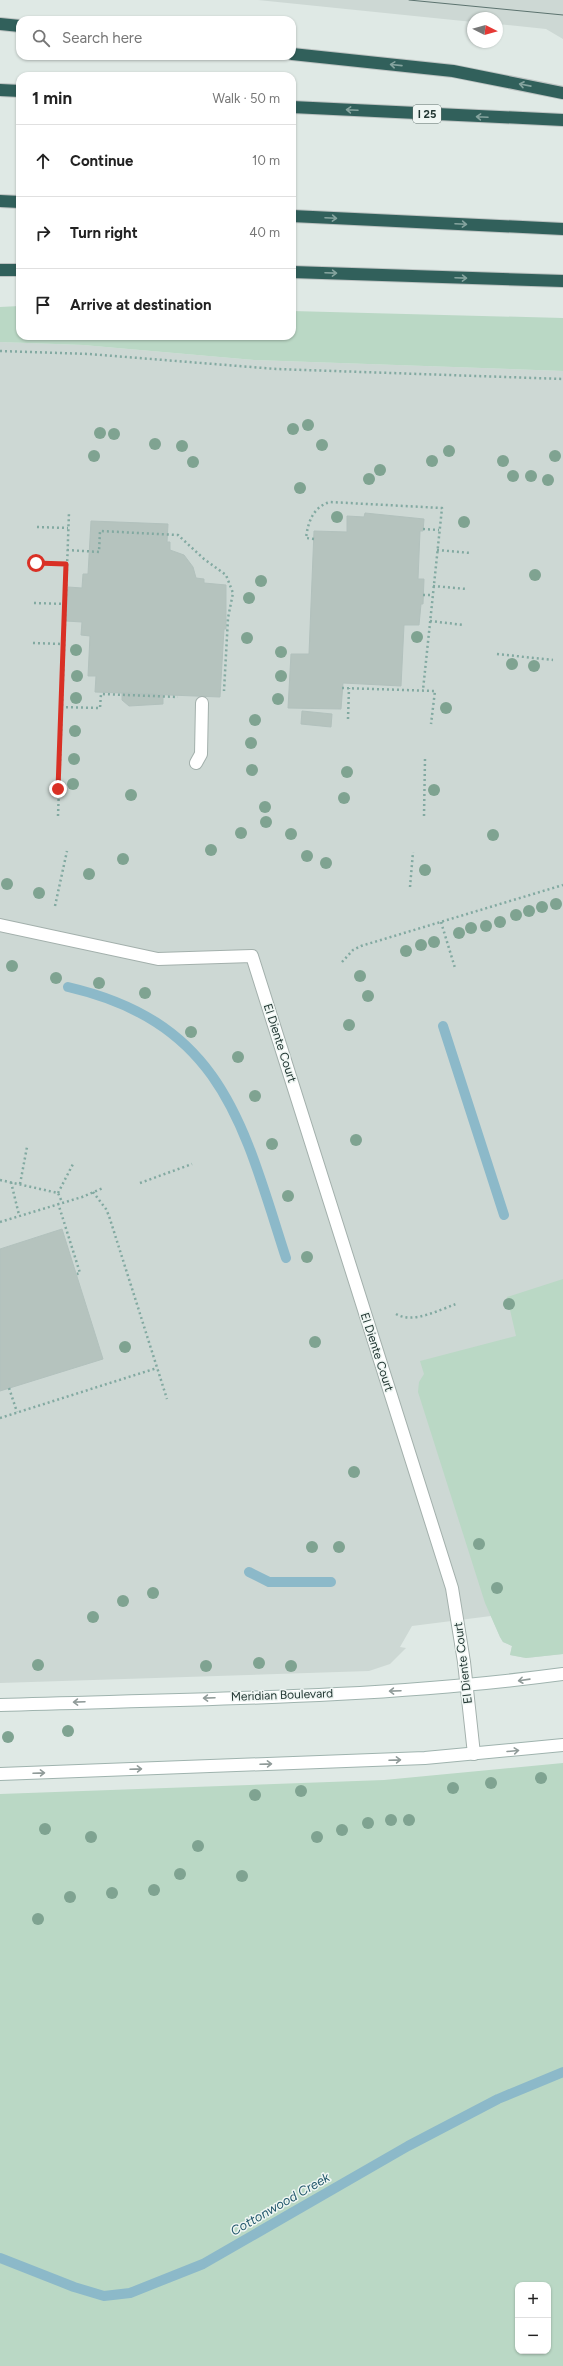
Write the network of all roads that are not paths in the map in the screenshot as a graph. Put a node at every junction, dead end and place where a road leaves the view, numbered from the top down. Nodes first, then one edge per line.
1 (0, 24) edge
2 (16, 26) edge
3 (296, 54) edge
4 (0, 90) edge
5 (16, 91) edge
6 (563, 93) edge
7 (296, 107) edge
8 (563, 120) edge
9 (0, 201) edge
10 (16, 202) edge
11 (296, 216) edge
12 (563, 229) edge
13 (0, 270) edge
14 (16, 270) edge
15 (296, 272) edge
16 (563, 282) edge
17 (202, 703) dead end
18 (196, 763) dead end
19 (0, 925) edge
20 (563, 1674) edge
21 (466, 1686) junction
22 (0, 1705) edge
23 (563, 1745) edge
24 (474, 1754) junction
25 (0, 1774) edge

1 - 2 highway
6 -> 3 highway
4 - 5 highway
8 -> 7 highway, I 25
9 - 10 highway
11 -> 12 highway
13 - 14 highway
15 -> 16 highway
17 - 18 main road
19 - 21 main road, El Diente Court
20 -> 21 main road, Meridian Boulevard
21 -> 22 main road, Meridian Boulevard
21 - 24 main road, El Diente Court
24 -> 23 main road
25 -> 24 main road

